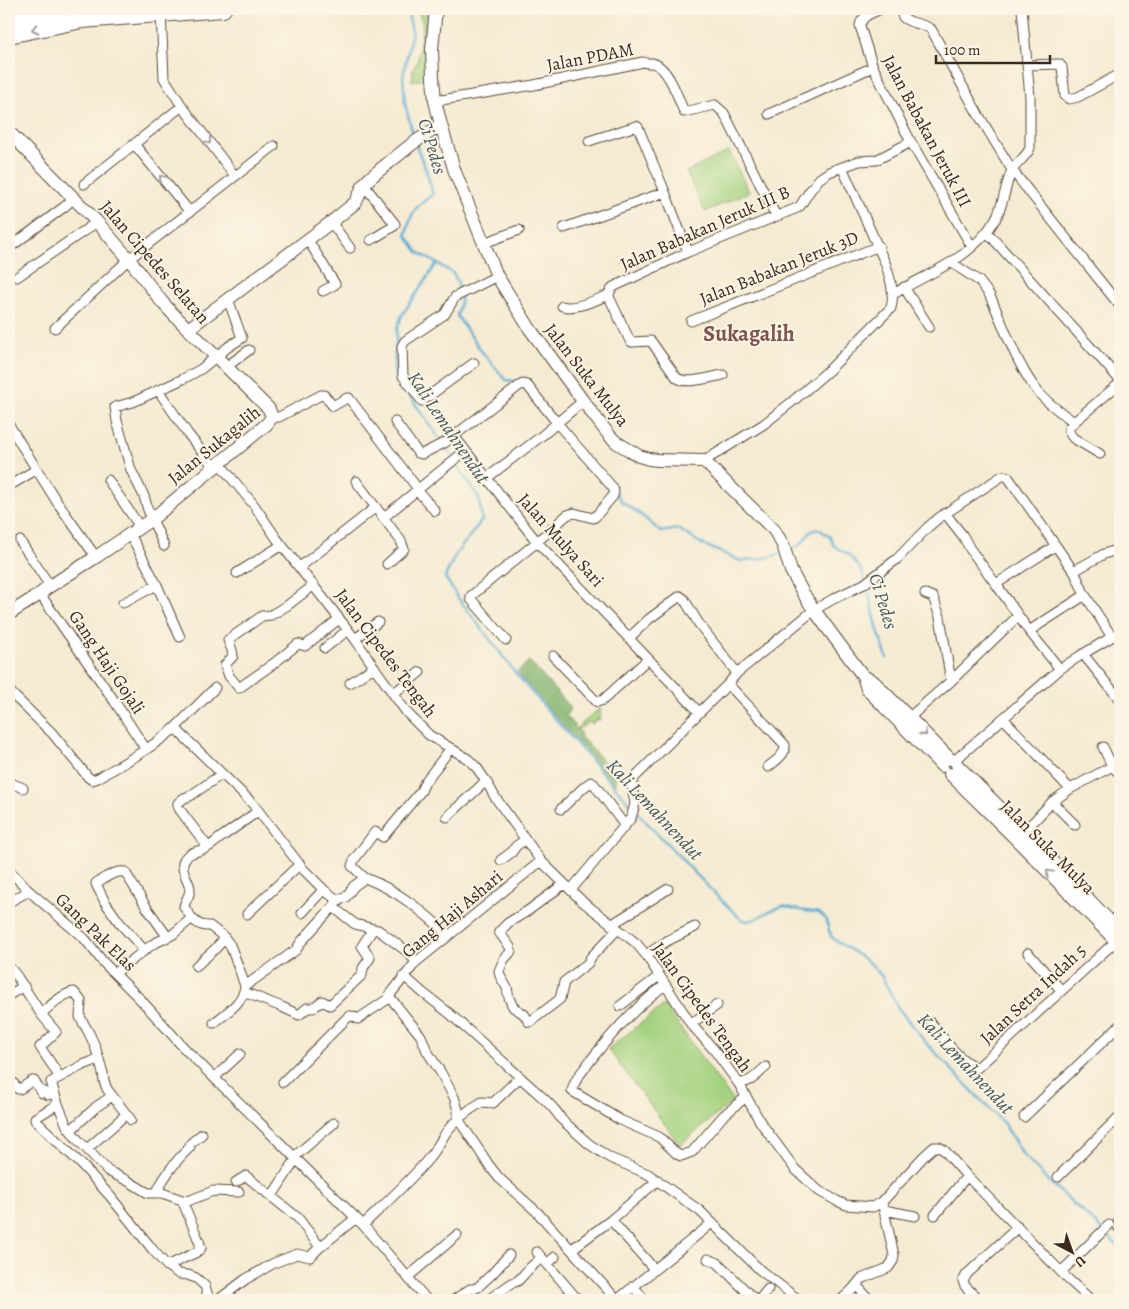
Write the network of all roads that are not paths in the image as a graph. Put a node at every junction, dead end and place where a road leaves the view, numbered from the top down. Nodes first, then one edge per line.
1 (63, 9) edge
2 (223, 9) edge
3 (436, 9) edge
4 (881, 9) edge
5 (899, 9) edge
6 (1022, 9) edge
7 (161, 13) junction
8 (9, 21) edge
9 (9, 35) edge
10 (1027, 65) junction
11 (873, 68) junction
12 (1120, 74) edge
13 (435, 100) junction
14 (182, 106) junction
15 (769, 114) dead end
16 (441, 125) junction
17 (9, 132) edge
18 (589, 141) dead end
19 (910, 142) junction
20 (134, 144) junction
21 (274, 146) dead end
22 (842, 167) junction
23 (1012, 170) junction
24 (235, 176) junction
25 (84, 184) dead end
26 (364, 185) junction
27 (666, 192) junction
28 (74, 198) junction
29 (190, 212) junction
30 (776, 216) junction
31 (97, 222) junction
32 (331, 222) junction
33 (564, 228) dead end
34 (519, 230) dead end
35 (987, 232) junction
36 (308, 240) junction
37 (371, 240) dead end
38 (484, 243) junction
39 (879, 246) junction
40 (972, 247) junction
41 (9, 248) edge
42 (350, 248) dead end
43 (688, 252) junction
44 (129, 259) junction
45 (952, 263) junction
46 (497, 276) junction
47 (17, 277) dead end
48 (904, 287) junction
49 (323, 291) dead end
50 (892, 295) junction
51 (609, 296) junction
52 (228, 299) junction
53 (562, 306) dead end
54 (1120, 306) edge
55 (691, 321) dead end
56 (929, 327) dead end
57 (55, 328) dead end
58 (188, 329) junction
59 (249, 350) dead end
60 (216, 357) junction
61 (474, 363) dead end
62 (226, 367) junction
63 (723, 374) dead end
64 (1120, 382) edge
65 (158, 390) junction
66 (583, 401) junction
67 (272, 416) junction
68 (394, 422) dead end
69 (1074, 422) junction
70 (558, 423) junction
71 (9, 424) edge
72 (450, 439) junction
73 (462, 454) junction
74 (1100, 454) dead end
75 (704, 462) junction
76 (217, 465) junction
77 (37, 469) junction
78 (487, 478) junction
79 (108, 480) dead end
80 (356, 481) dead end
81 (9, 486) edge
82 (418, 490) junction
83 (376, 507) junction
84 (435, 511) dead end
85 (945, 513) junction
86 (152, 518) junction
87 (383, 518) junction
88 (135, 530) junction
89 (20, 541) dead end
90 (537, 542) junction
91 (282, 545) junction
92 (164, 546) dead end
93 (1054, 546) junction
94 (1120, 549) edge
95 (96, 557) junction
96 (387, 564) dead end
97 (300, 567) junction
98 (1074, 571) junction
99 (237, 574) dead end
100 (996, 584) junction
101 (157, 585) junction
102 (314, 585) junction
103 (45, 590) junction
104 (925, 594) dead end
105 (1085, 595) junction
106 (123, 603) dead end
107 (814, 610) junction
108 (9, 614) edge
109 (1018, 616) junction
110 (339, 619) junction
111 (378, 622) dead end
112 (348, 630) junction
113 (1029, 631) junction
114 (1116, 635) edge
115 (180, 637) dead end
116 (629, 638) junction
117 (355, 639) junction
118 (506, 640) dead end
119 (325, 648) dead end
120 (1083, 654) junction
121 (553, 656) dead end
122 (648, 659) junction
123 (374, 667) junction
124 (1060, 669) junction
125 (420, 672) dead end
126 (737, 673) junction
127 (951, 681) junction
128 (350, 683) dead end
129 (728, 684) junction
130 (215, 688) dead end
131 (9, 690) edge
132 (393, 694) junction
133 (1120, 700) edge
134 (699, 712) junction
135 (1003, 718) junction
136 (905, 721) junction
137 (174, 728) junction
138 (1103, 747) dead end
139 (451, 748) junction
140 (147, 749) junction
141 (1116, 764) edge
142 (951, 765) junction
143 (768, 767) dead end
144 (222, 774) junction
145 (1120, 774) edge
146 (9, 781) edge
147 (486, 781) junction
148 (23, 788) dead end
149 (1070, 789) junction
150 (1052, 802) junction
151 (561, 809) dead end
152 (258, 811) junction
153 (447, 817) dead end
154 (628, 822) junction
155 (1075, 825) dead end
156 (1020, 836) junction
157 (525, 840) junction
158 (208, 847) junction
159 (501, 860) dead end
160 (541, 860) junction
161 (300, 864) junction
162 (9, 870) edge
163 (365, 878) junction
164 (568, 887) junction
165 (668, 889) dead end
166 (323, 890) junction
167 (29, 891) junction
168 (9, 902) edge
169 (336, 904) junction
170 (302, 913) dead end
171 (247, 914) dead end
172 (192, 918) junction
173 (614, 927) junction
174 (695, 927) dead end
175 (373, 929) junction
176 (167, 936) junction
177 (449, 936) junction
178 (225, 938) junction
179 (1119, 939) edge
180 (144, 950) junction
181 (1028, 953) dead end
182 (646, 955) junction
183 (416, 962) junction
184 (196, 966) dead end
185 (9, 967) edge
186 (115, 973) junction
187 (404, 976) junction
188 (659, 976) junction
189 (665, 985) junction
190 (24, 986) junction
191 (244, 989) junction
192 (1061, 990) junction
193 (9, 995) edge
194 (389, 996) junction
195 (716, 1005) dead end
196 (620, 1006) dead end
197 (41, 1014) junction
198 (159, 1018) junction
199 (214, 1023) dead end
200 (931, 1023) dead end
201 (691, 1024) junction
202 (151, 1025) dead end
203 (1120, 1025) edge
204 (240, 1054) dead end
205 (99, 1059) junction
206 (766, 1067) dead end
207 (59, 1077) junction
208 (520, 1077) junction
209 (9, 1078) edge
210 (214, 1078) junction
211 (283, 1082) dead end
212 (739, 1084) junction
213 (54, 1092) junction
214 (112, 1096) junction
215 (746, 1098) junction
216 (58, 1104) junction
217 (1120, 1116) edge
218 (1024, 1117) dead end
219 (122, 1118) dead end
220 (458, 1119) junction
221 (131, 1120) dead end
222 (334, 1123) dead end
223 (71, 1130) junction
224 (202, 1134) dead end
225 (87, 1149) junction
226 (295, 1158) junction
227 (967, 1176) junction
228 (1058, 1177) dead end
229 (658, 1180) junction
230 (236, 1182) dead end
231 (238, 1192) dead end
232 (156, 1193) junction
233 (272, 1196) junction
234 (182, 1200) junction
235 (883, 1206) junction
236 (935, 1215) dead end
237 (915, 1216) dead end
238 (611, 1220) junction
239 (359, 1222) junction
240 (712, 1223) junction
241 (1018, 1227) junction
242 (1111, 1228) edge
243 (457, 1235) dead end
244 (320, 1247) junction
245 (572, 1250) junction
246 (509, 1255) dead end
247 (555, 1257) dead end
248 (542, 1258) junction
249 (708, 1259) dead end
250 (167, 1266) junction
251 (654, 1269) junction
252 (1061, 1272) junction
253 (408, 1277) junction
254 (856, 1285) junction
255 (633, 1286) junction
256 (768, 1289) dead end
257 (209, 1300) edge
258 (218, 1300) edge
259 (427, 1300) edge
260 (454, 1300) edge
261 (488, 1300) edge
262 (578, 1300) edge
263 (617, 1300) edge
264 (645, 1300) edge
265 (757, 1300) edge
266 (799, 1300) edge
267 (841, 1300) edge
268 (870, 1300) edge
269 (979, 1300) edge
270 (1091, 1300) edge

1 - 8 highway
2 - 7 highway
3 - 13 street, Jalan Suka Mulya
4 - 11 street, Jalan Babakan Jeruk III
5 - 23 street
6 - 10 street
7 -> 9 highway
7 - 14 street
10 - 12 street
10 - 23 street
11 - 15 street
11 - 19 street, Jalan Babakan Jeruk III
13 - 16 street, Jalan Suka Mulya
13 - 30 street, Jalan PDAM
14 - 20 street
14 -> 24 street
16 - 26 street
16 - 38 street, Jalan Suka Mulya
17 - 28 street, Jalan Cipedes Selatan
18 - 27 street
19 - 22 street, Jalan Babakan Jeruk III B
19 - 40 street, Jalan Babakan Jeruk III
20 - 25 street
29 -> 20 street
21 - 24 street
22 - 30 street, Jalan Babakan Jeruk III B
22 - 39 street
23 - 35 street
23 - 54 street
24 - 29 street
26 - 32 street
26 - 37 street
27 - 33 street
27 - 43 street
28 - 31 street, Jalan Cipedes Selatan
28 - 41 street
29 - 44 street
30 - 43 street, Jalan Babakan Jeruk III B
31 - 44 street, Jalan Cipedes Selatan
31 - 47 street
32 - 36 street
32 - 42 street
34 - 38 street
35 - 40 street
35 - 64 street
36 - 49 street
36 - 52 street
38 - 46 street, Jalan Suka Mulya
39 - 50 street
39 - 55 street, Jalan Babakan Jeruk 3D
40 - 45 street
43 - 51 street, Jalan Babakan Jeruk III B
44 - 57 street
44 - 58 street, Jalan Cipedes Selatan
45 - 48 street
45 - 69 street
46 - 61 street
46 - 66 street, Jalan Suka Mulya
48 - 50 street
48 - 56 street
50 - 75 street
51 - 53 street
51 - 63 street
52 - 58 street
52 - 60 street
58 - 60 street, Jalan Cipedes Selatan
59 - 62 street
60 - 62 street, Jalan Cipedes Selatan
60 - 65 street
62 - 67 street, Jalan Cipedes Selatan
64 - 69 street
65 - 76 street, Jalan Cipedes Tengah
65 - 86 street
66 - 70 street
66 - 75 street, Jalan Suka Mulya
67 - 76 street, Jalan Sukagalih
67 - 82 street, Jalan Sukagalih
68 - 72 street
69 - 74 street
70 - 72 street
70 - 78 street
70 - 90 street
71 - 77 street
72 - 73 street, Jalan Mulya Sari
73 - 78 street, Jalan Mulya Sari
73 - 82 street
75 - 107 street, Jalan Suka Mulya
76 - 86 street, Jalan Sukagalih
76 - 91 street, Jalan Cipedes Tengah
77 - 81 street
77 - 95 street
78 - 90 street, Jalan Mulya Sari
79 - 88 street
80 - 83 street
82 - 84 street
82 - 87 street
83 - 87 street
83 - 97 street
85 - 93 street
85 - 100 street
85 - 107 street
86 - 88 street, Jalan Sukagalih
86 - 92 street
87 - 96 street
88 - 95 street, Jalan Sukagalih
88 - 101 street
89 - 103 street, Gang Haji Gojali
90 - 116 street, Jalan Mulya Sari
90 - 118 street
91 - 97 street, Jalan Cipedes Tengah
91 - 99 street
93 - 98 street
93 - 100 street
94 - 98 street
95 - 103 street, Jalan Sukagalih
97 - 102 street, Jalan Cipedes Tengah
98 - 105 street
100 - 109 street
101 - 106 street
101 - 115 street
102 - 110 street, Jalan Cipedes Tengah
102 - 110 street
103 - 108 street, Jalan Sukagalih
103 - 140 street, Gang Haji Gojali
104 - 127 street
105 - 113 street
105 - 114 street
107 - 126 street
107 - 136 street, Jalan Suka Mulya
109 - 113 street
109 - 127 street
110 - 112 street, Jalan Cipedes Tengah
111 - 117 street
112 - 117 street, Jalan Cipedes Tengah
112 - 119 street
113 - 124 street
114 - 120 street
116 - 122 street, Jalan Mulya Sari
116 - 126 street
117 - 123 street, Jalan Cipedes Tengah
120 - 124 street
120 - 133 street
121 - 122 street
122 - 134 street, Jalan Mulya Sari
123 - 128 street
123 - 132 street, Jalan Cipedes Tengah
124 - 135 street
125 - 132 street
126 - 129 street
127 - 136 street
129 - 134 street
129 - 143 street
130 - 137 street
131 - 140 street
132 - 139 street, Jalan Cipedes Tengah
134 - 154 street
135 - 142 street
135 - 149 street
136 - 142 street, Jalan Suka Mulya
137 - 140 street
137 - 144 street
138 - 141 street
139 - 147 street, Jalan Cipedes Tengah
139 - 163 street
141 - 145 street
141 - 149 street
142 - 156 street, Jalan Suka Mulya
144 - 152 street
144 - 158 street
146 - 148 street
147 - 153 street
147 - 157 street, Jalan Cipedes Tengah
149 - 150 street
150 - 155 street
150 - 156 street
151 - 154 street
152 - 158 street
152 - 161 street
154 - 164 street
156 - 179 street, Jalan Suka Mulya
157 - 159 street
157 - 160 street, Jalan Cipedes Tengah
158 - 172 street
160 - 164 street, Jalan Cipedes Tengah
160 - 177 street, Gang Haji Ashari
161 - 166 street
161 - 171 street
162 - 167 street, Gang Pak Elas
163 - 169 street
163 - 177 street
164 - 173 street, Jalan Cipedes Tengah
164 - 173 street
165 - 173 street
166 - 169 street
166 - 170 street
167 - 168 street
167 - 186 street, Gang Pak Elas
169 - 175 street
169 - 191 street
172 - 176 street
172 - 178 street
173 - 182 street, Jalan Cipedes Tengah
174 - 182 street
175 - 183 street
175 - 191 street
176 - 180 street
176 - 180 street
177 - 183 street, Gang Haji Ashari
178 - 184 street
178 - 191 street
179 - 192 street, Jalan Setra Indah 5
180 - 186 street
181 - 192 street
182 - 188 street, Jalan Cipedes Tengah
183 - 187 street, Gang Haji Ashari
185 - 190 street
186 - 198 street, Gang Pak Elas
187 - 194 street, Gang Haji Ashari
187 - 208 street
188 - 189 street, Jalan Cipedes Tengah
188 - 196 street
189 - 201 street, Jalan Cipedes Tengah
189 - 215 street
190 - 193 street
190 - 197 street
191 - 199 street
192 - 200 street, Jalan Setra Indah 5
194 - 211 street, Gang Haji Ashari
194 - 220 street
195 - 201 street
197 - 205 street
197 - 207 street
198 - 202 street
198 - 210 street, Gang Pak Elas
201 - 212 street, Jalan Cipedes Tengah
203 - 218 street
204 - 210 street
205 - 207 street
205 - 214 street
206 - 212 street
207 - 213 street
208 - 220 street
208 - 229 street
209 - 213 street
210 - 226 street, Gang Pak Elas
212 - 215 street, Jalan Cipedes Tengah
213 - 216 street
214 - 221 street
214 - 223 street
215 - 235 street, Jalan Cipedes Tengah
216 - 223 street
216 - 250 street
217 - 228 street
219 - 225 street
220 - 239 street
220 - 245 street
222 - 226 street
223 - 225 street
224 - 232 street
225 - 232 street
226 - 233 street
226 - 239 street, Gang Pak Elas
227 - 235 street
227 - 236 street
227 - 241 street
229 - 238 street
229 - 240 street
230 - 233 street
231 - 234 street
232 - 234 street
233 - 244 street
234 - 250 street
235 - 237 street
235 - 254 street
238 - 245 street
238 - 251 street
239 - 244 street
239 - 253 street, Gang Pak Elas
240 - 251 street
240 - 266 street
241 - 252 street
241 - 269 street
242 - 252 street
243 - 253 street
244 - 258 street
245 - 263 street
246 - 260 street
247 - 248 street
248 - 261 street
248 - 262 street
249 - 265 street
250 - 257 street
251 - 255 street
252 - 270 street
253 - 259 street, Gang Pak Elas
254 - 267 street
254 - 268 street
255 - 263 street
255 - 264 street
256 - 265 street

